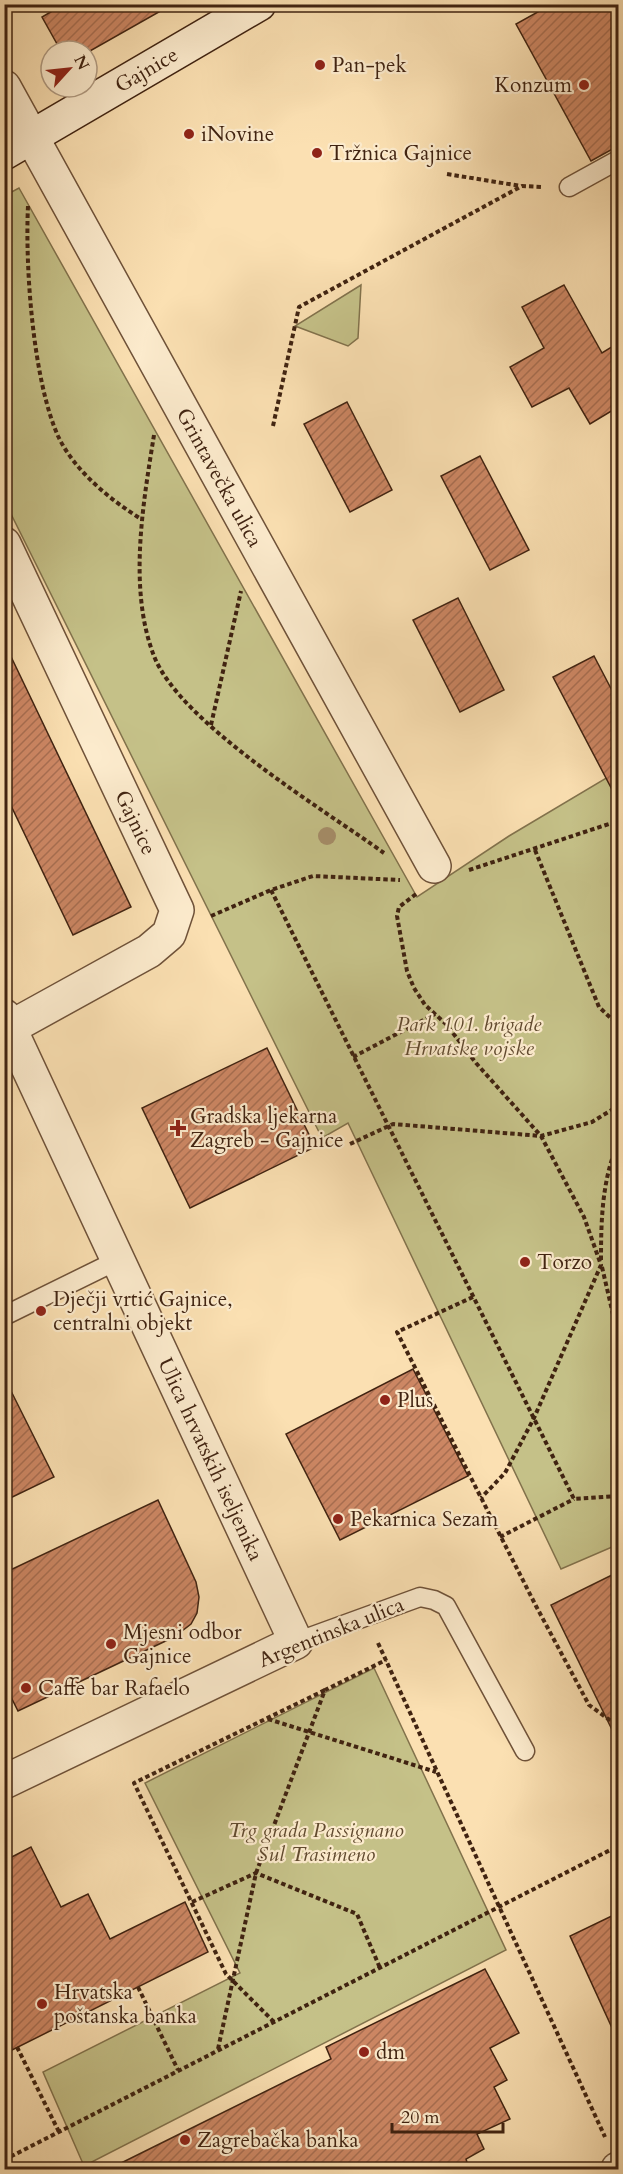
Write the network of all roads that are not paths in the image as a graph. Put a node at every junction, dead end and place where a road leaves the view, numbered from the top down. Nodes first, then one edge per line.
1 (259, 4) edge
2 (4, 87) edge
3 (32, 136) junction
4 (4, 153) edge
5 (618, 160) edge
6 (569, 187) road end
7 (4, 544) edge
8 (428, 878) road end
9 (6, 1025) edge
10 (118, 1260) junction
11 (4, 1316) edge
12 (296, 1642) junction
13 (525, 1751) dead end
14 (4, 1782) edge

1 - 3 street, Gajnice
2 - 3 street, Grintavečka ulica
3 - 4 street, Gajnice
3 - 8 street, Grintavečka ulica
5 - 6 lane
7 - 9 street, Gajnice
9 - 10 street, Ulica hrvatskih iseljenika
10 - 11 lane
10 - 12 street, Ulica hrvatskih iseljenika
12 - 13 lane, Argentinska ulica
12 - 14 street, Argentinska ulica

